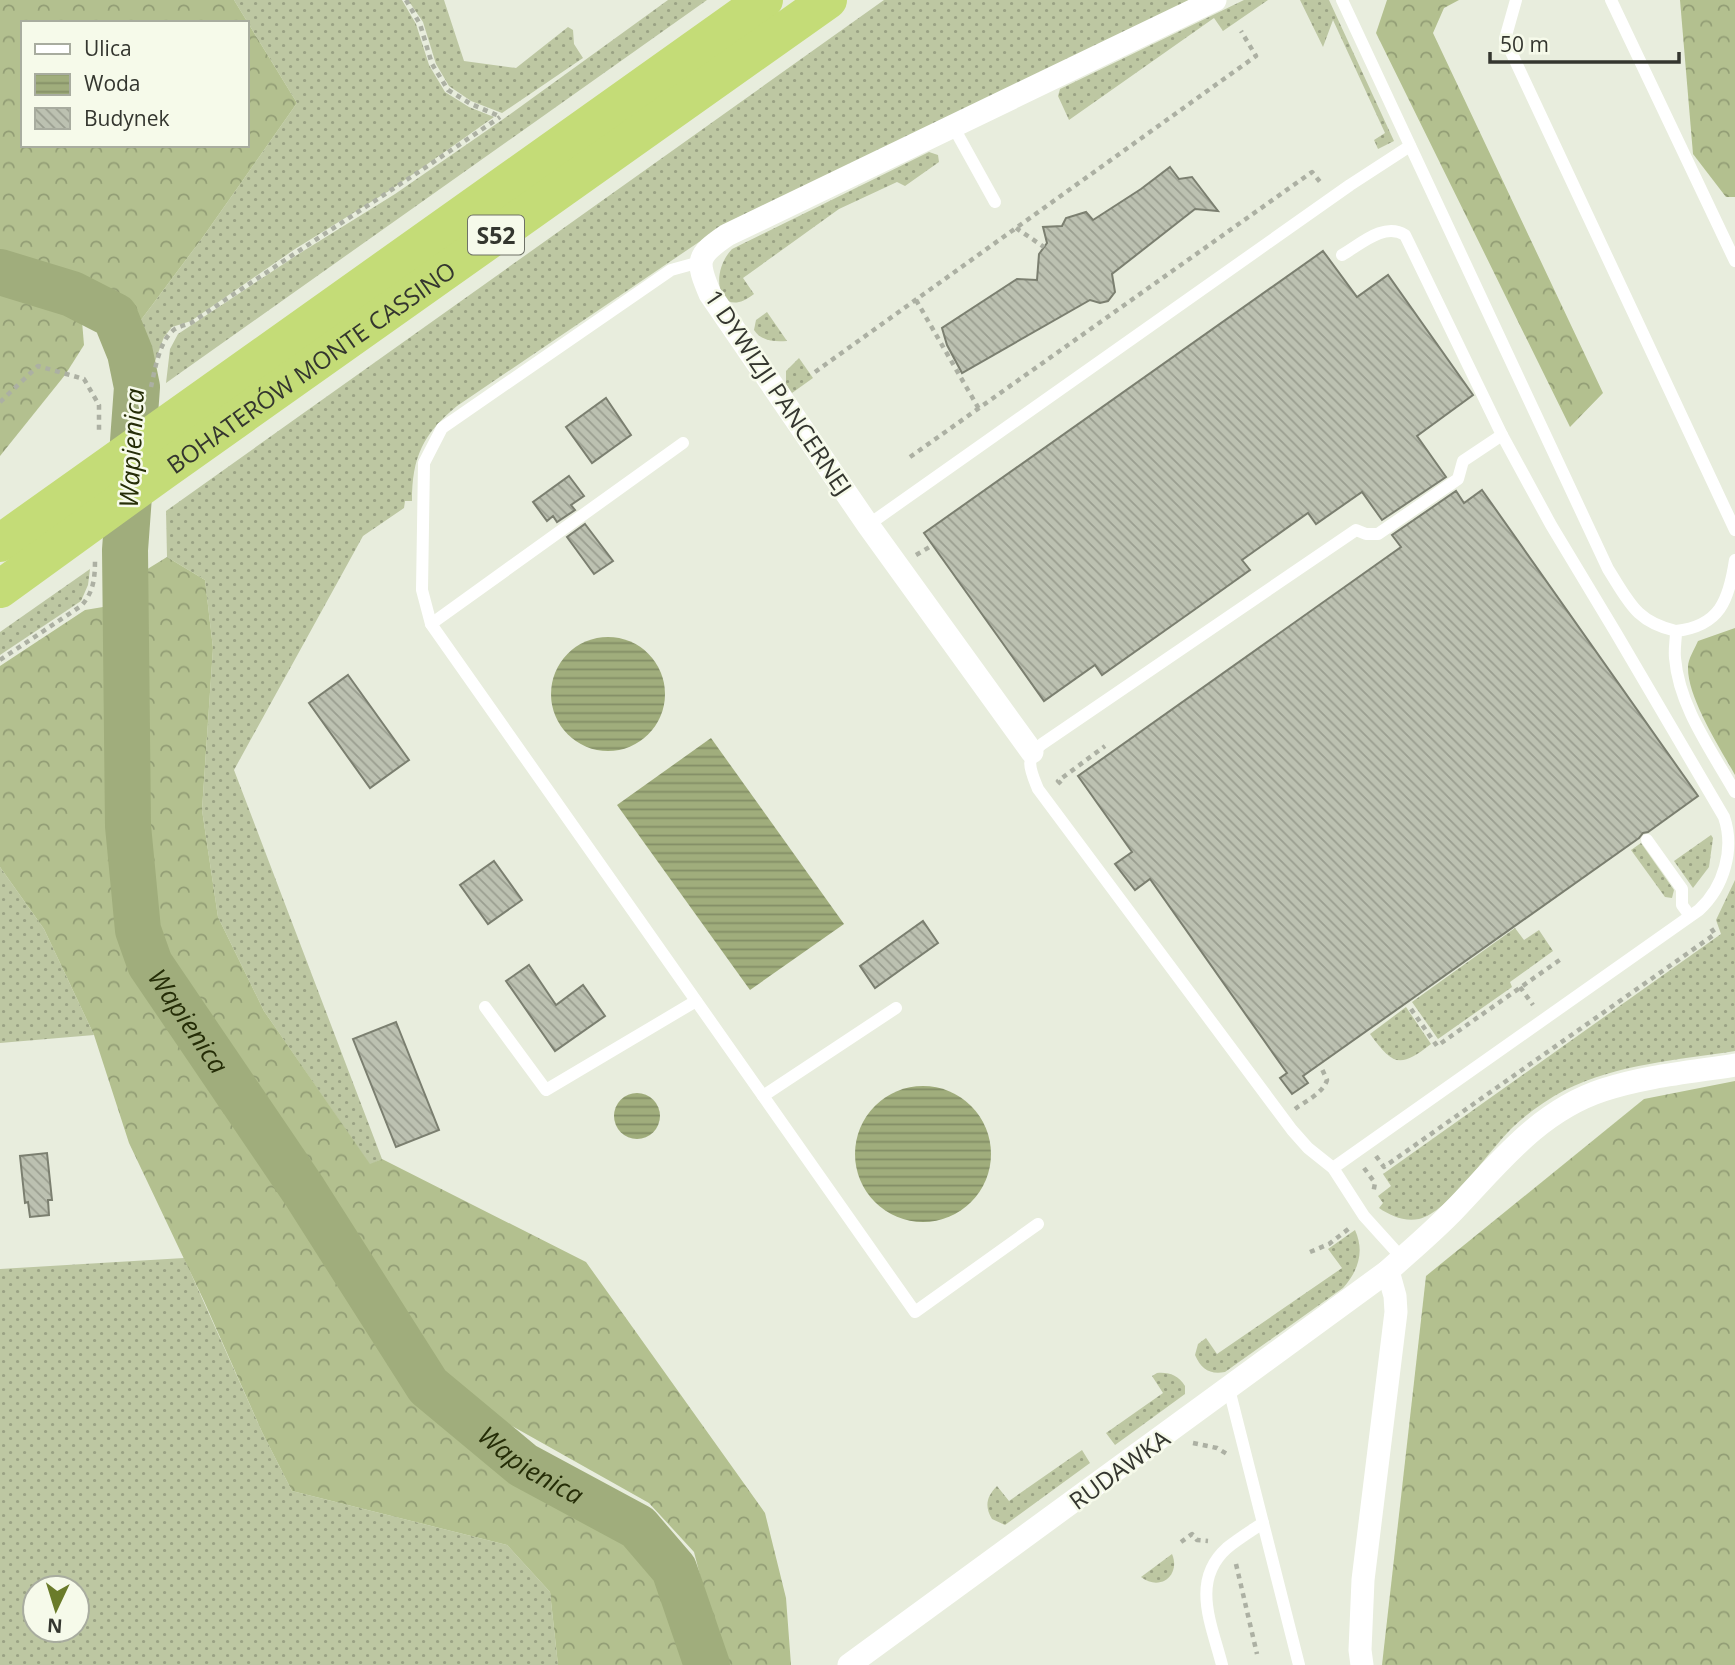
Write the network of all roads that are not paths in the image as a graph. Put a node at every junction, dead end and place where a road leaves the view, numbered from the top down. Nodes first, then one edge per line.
1 (764, 0) edge
2 (828, 0) edge
3 (1215, 0) edge
4 (1342, 0) edge
5 (1516, 0) edge
6 (1611, 0) edge
7 (954, 128) junction
8 (1410, 146) junction
9 (995, 202) dead end
10 (1342, 255) dead end
11 (1735, 261) edge
12 (700, 262) junction
13 (1502, 435) junction
14 (683, 443) dead end
15 (868, 525) junction
16 (1735, 530) edge
17 (0, 543) edge
18 (1735, 560) edge
19 (0, 589) edge
20 (431, 624) junction
21 (1676, 631) junction
22 (1032, 752) junction
23 (1735, 792) edge
24 (1647, 840) dead end
25 (1694, 913) junction
26 (696, 1001) junction
27 (485, 1007) dead end
28 (896, 1008) dead end
29 (1735, 1065) edge
30 (763, 1096) junction
31 (1336, 1172) junction
32 (1038, 1224) dead end
33 (1395, 1265) junction
34 (1229, 1389) junction
35 (1263, 1523) junction
36 (849, 1665) edge
37 (1222, 1665) edge
38 (1300, 1665) edge
39 (1362, 1665) edge

1 - 17 highway, BOHATERÓW MONTE CASSINO / S52
2 - 19 highway, BOHATERÓW MONTE CASSINO / S52
3 - 7 street, 1 DYWIZJI PANCERNEJ
4 - 8 lane
5 - 16 lane
6 - 11 lane
7 - 9 lane
7 - 12 street, 1 DYWIZJI PANCERNEJ
8 - 15 lane
8 - 21 lane
10 - 13 lane
12 - 15 street, 1 DYWIZJI PANCERNEJ
12 - 20 lane
13 - 22 lane
13 - 25 lane
14 - 20 lane
15 - 22 street, 1 DYWIZJI PANCERNEJ
18 - 21 lane
20 - 26 lane
21 - 23 lane
22 - 31 lane
24 - 25 lane
25 - 31 lane
26 - 27 lane
26 - 30 lane
28 - 30 lane
29 - 33 street, RUDAWKA
30 - 32 lane
31 - 33 lane
33 - 34 street, RUDAWKA
33 - 39 street
34 - 35 lane
34 - 36 street, RUDAWKA
35 - 37 lane
35 - 38 lane

